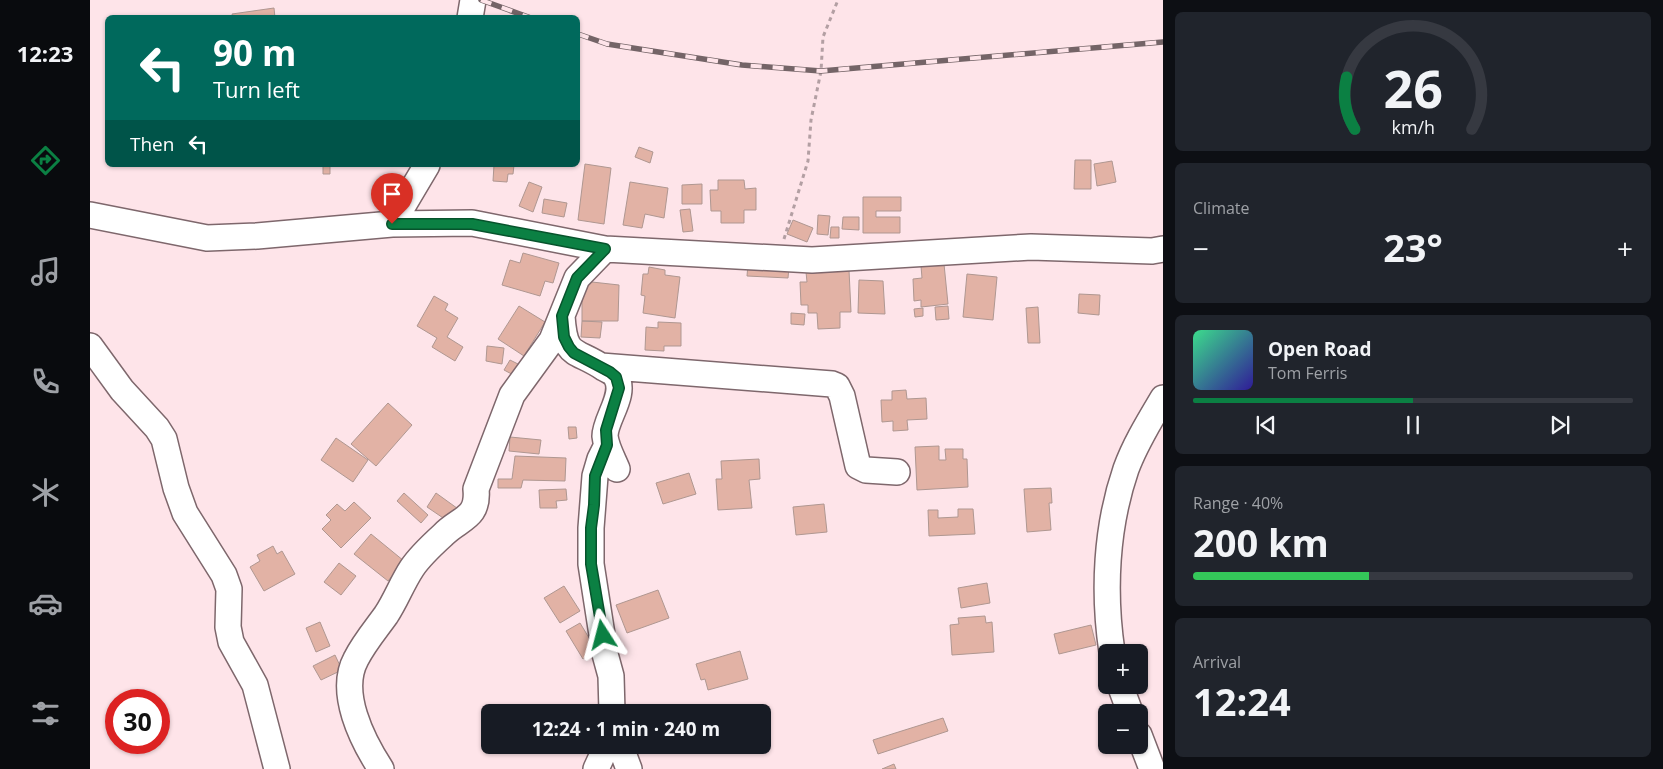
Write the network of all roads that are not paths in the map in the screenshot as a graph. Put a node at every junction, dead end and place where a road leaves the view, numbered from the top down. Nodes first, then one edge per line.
1 (473, 0) edge
2 (470, 15) edge
3 (426, 167) edge
4 (90, 215) edge
5 (392, 224) junction
6 (605, 249) junction
7 (1163, 249) edge
8 (562, 316) junction
9 (90, 346) edge
10 (602, 366) junction
11 (1163, 398) edge
12 (607, 445) junction
13 (617, 469) dead end
14 (896, 472) dead end
15 (1111, 644) edge
16 (612, 704) edge
17 (603, 754) edge
18 (623, 754) edge
19 (1146, 754) edge
20 (277, 769) edge
21 (381, 769) edge
22 (596, 769) edge
23 (629, 769) edge
24 (1152, 769) edge

1 - 2 street
3 - 5 street
4 - 5 street
5 - 6 street
6 - 7 street
6 - 8 street
8 - 10 street
8 - 21 street
9 - 20 street
10 - 12 street
10 - 14 street
11 - 15 street
12 - 13 street
12 - 16 street
17 - 22 street
18 - 23 street
19 - 24 street

